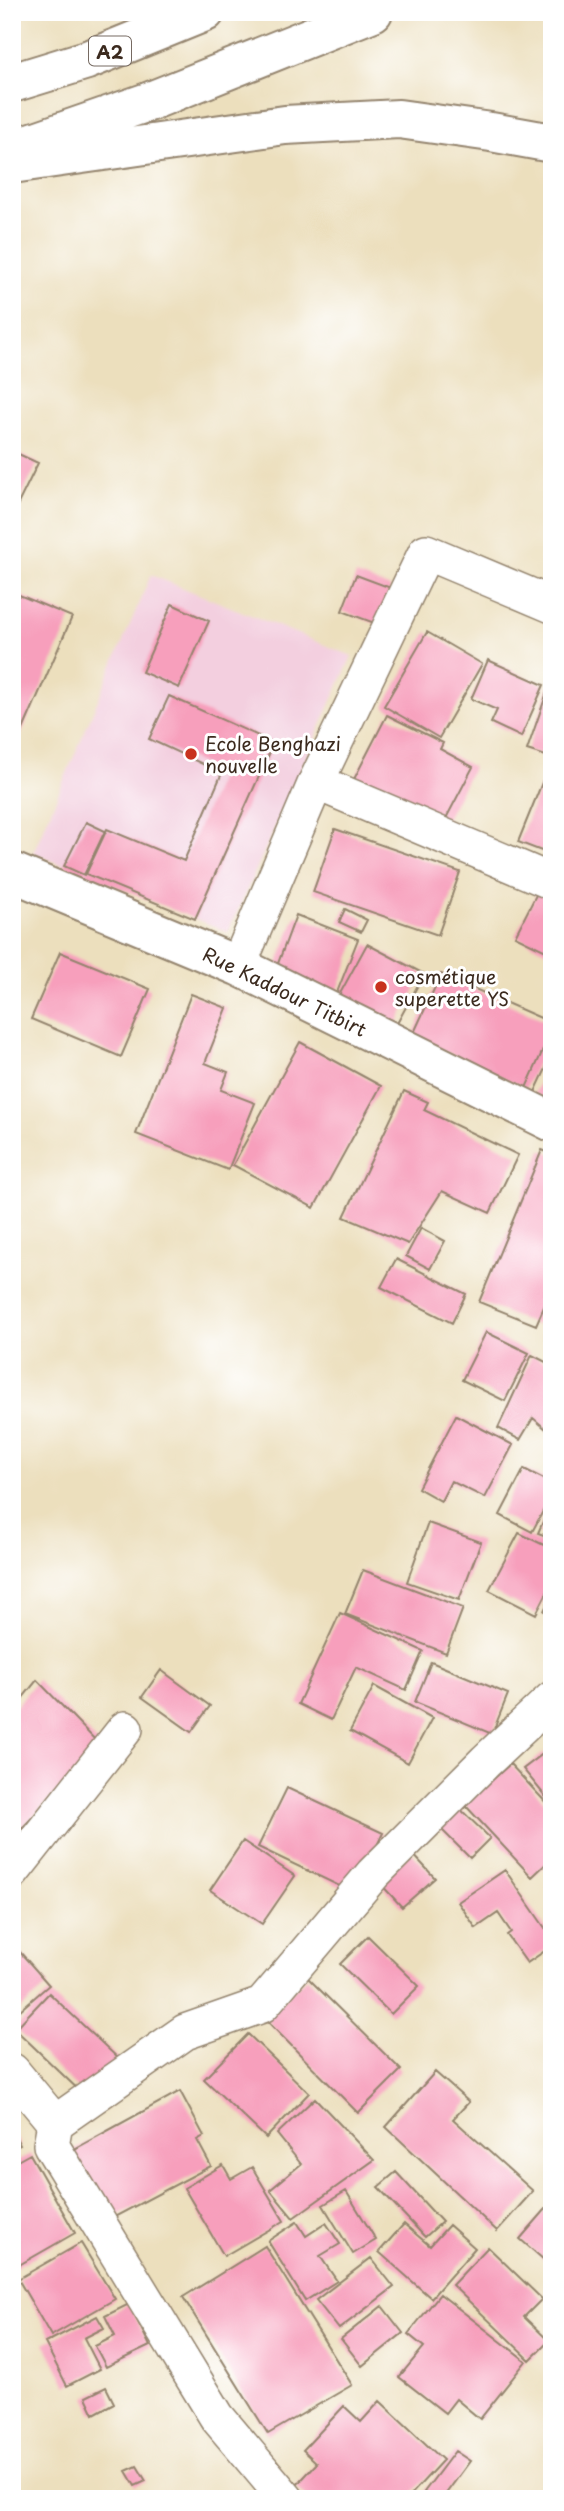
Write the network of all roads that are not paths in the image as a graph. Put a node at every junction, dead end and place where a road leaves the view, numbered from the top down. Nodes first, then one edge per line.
1 (205, 12) edge
2 (373, 12) edge
3 (12, 83) edge
4 (552, 143) edge
5 (12, 149) edge
6 (12, 164) edge
7 (552, 605) edge
8 (316, 782) junction
9 (12, 872) edge
10 (552, 882) edge
11 (238, 966) junction
12 (552, 1122) edge
13 (552, 1699) edge
14 (125, 1729) dead end
15 (12, 1872) edge
16 (12, 2071) edge
17 (55, 2123) junction
18 (286, 2499) edge

1 - 3 main road, A2
2 - 5 main road
4 - 6 main road
7 - 8 street
8 - 10 street
8 - 11 street
9 - 11 main road, Rue Kaddour Titbirt
11 - 12 main road, Rue Kaddour Titbirt
13 - 17 street
14 - 15 street
16 - 17 street
17 - 18 street

